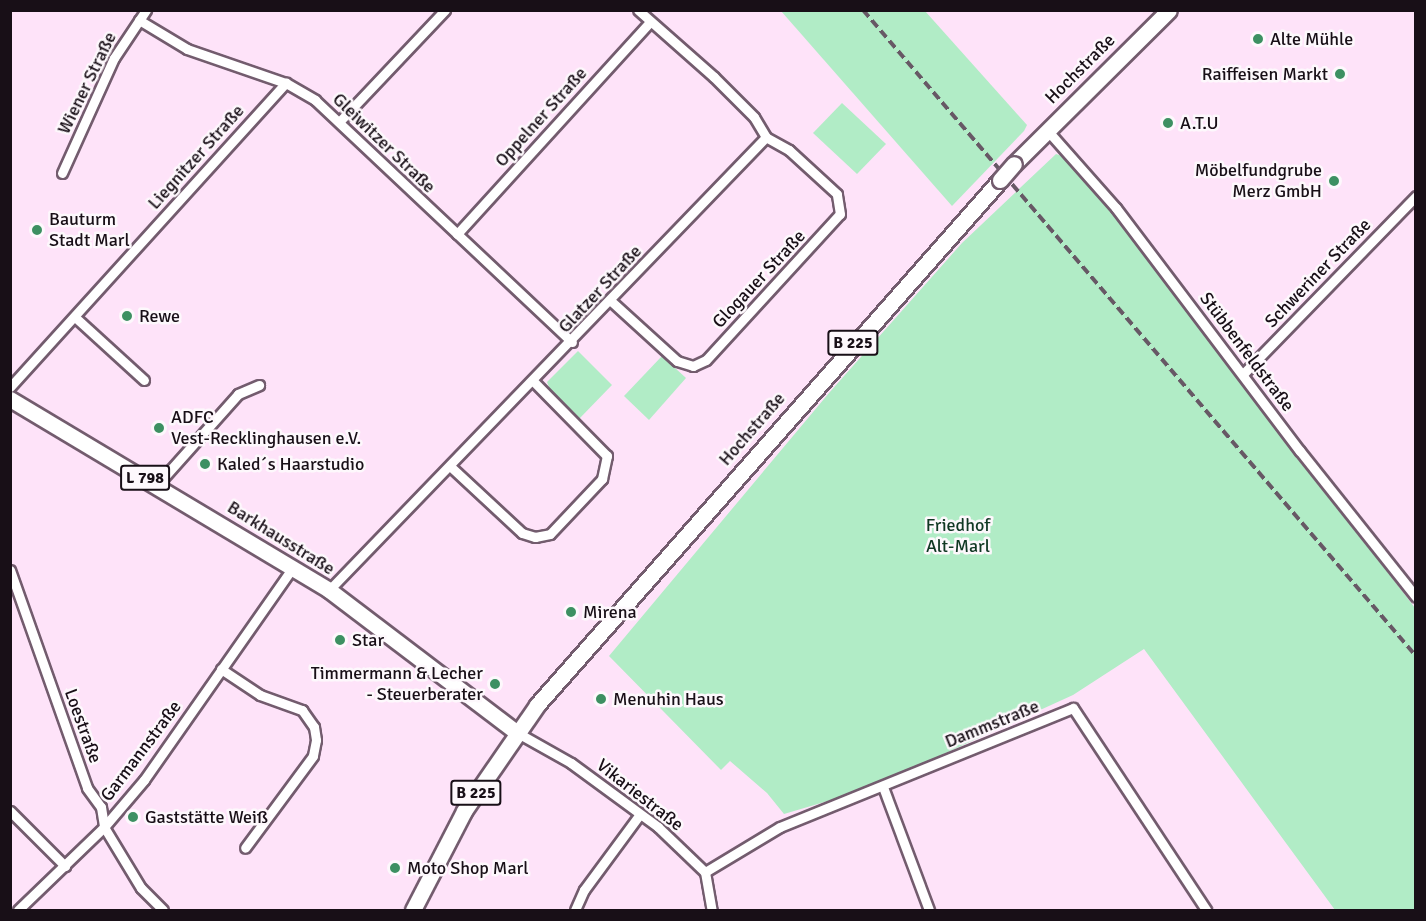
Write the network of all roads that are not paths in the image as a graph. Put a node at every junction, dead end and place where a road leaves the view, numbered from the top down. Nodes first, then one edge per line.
1 (146, 10) edge
2 (445, 10) edge
3 (638, 10) edge
4 (1169, 10) edge
5 (140, 20) junction
6 (650, 22) junction
7 (286, 83) junction
8 (340, 121) junction
9 (1047, 130) junction
10 (766, 137) junction
11 (62, 173) dead end
12 (1416, 196) edge
13 (456, 234) junction
14 (611, 301) junction
15 (76, 318) junction
16 (572, 342) junction
17 (1244, 373) junction
18 (144, 380) dead end
19 (534, 382) junction
20 (259, 385) dead end
21 (10, 387) edge
22 (10, 399) edge
23 (451, 467) junction
24 (157, 485) junction
25 (293, 567) junction
26 (10, 570) edge
27 (329, 590) junction
28 (14, 594) edge
29 (1416, 597) edge
30 (221, 669) junction
31 (516, 732) junction
32 (884, 787) junction
33 (10, 811) edge
34 (640, 814) junction
35 (104, 827) junction
36 (245, 848) dead end
37 (65, 866) junction
38 (705, 872) junction
39 (18, 910) edge
40 (163, 910) edge
41 (413, 910) edge
42 (576, 910) edge
43 (712, 910) edge
44 (928, 910) edge
45 (1206, 910) edge

1 - 5 street, Wiener Straße
2 - 8 street
3 - 6 street
4 - 9 main road, Hochstraße / B 225
5 - 7 street, Gleiwitzer Straße
5 - 11 street, Wiener Straße
6 - 10 street
6 - 13 street, Oppelner Straße
7 - 8 street, Gleiwitzer Straße
7 - 15 street, Liegnitzer Straße
8 - 13 street, Gleiwitzer Straße
9 - 17 street, Stübbenfeldstraße
9 - 31 main road, Hochstraße / B 225, bridge
10 - 14 street, Glatzer Straße
10 - 14 street, Glogauer Straße
12 - 17 street, Schweriner Straße
13 - 16 street, Gleiwitzer Straße
14 - 16 street, Glatzer Straße
15 - 18 street
15 - 21 street, Liegnitzer Straße
16 - 19 street, Glatzer Straße
17 - 29 street, Stübbenfeldstraße
19 - 23 street, Glatzer Straße
19 - 23 street
20 - 24 street
22 - 24 main road, Barkhausstraße / L 798
23 - 27 street, Glatzer Straße
24 - 25 main road, Barkhausstraße / L 798
25 - 27 main road, Barkhausstraße / L 798
25 - 30 street, Garmannstraße
26 - 28 street, Loestraße
27 - 31 main road, Barkhausstraße / L 798
28 - 35 street, Loestraße
30 - 35 street, Garmannstraße
30 - 36 street
31 - 34 street, Vikariestraße
31 - 41 main road, Hochstraße / B 225
32 - 38 street, Dammstraße
32 - 44 street
32 - 45 street, Dammstraße
33 - 37 street
34 - 38 street, Vikariestraße
34 - 42 street
35 - 37 street, Garmannstraße
35 - 40 street, Loestraße
37 - 39 street, Garmannstraße
38 - 43 street

